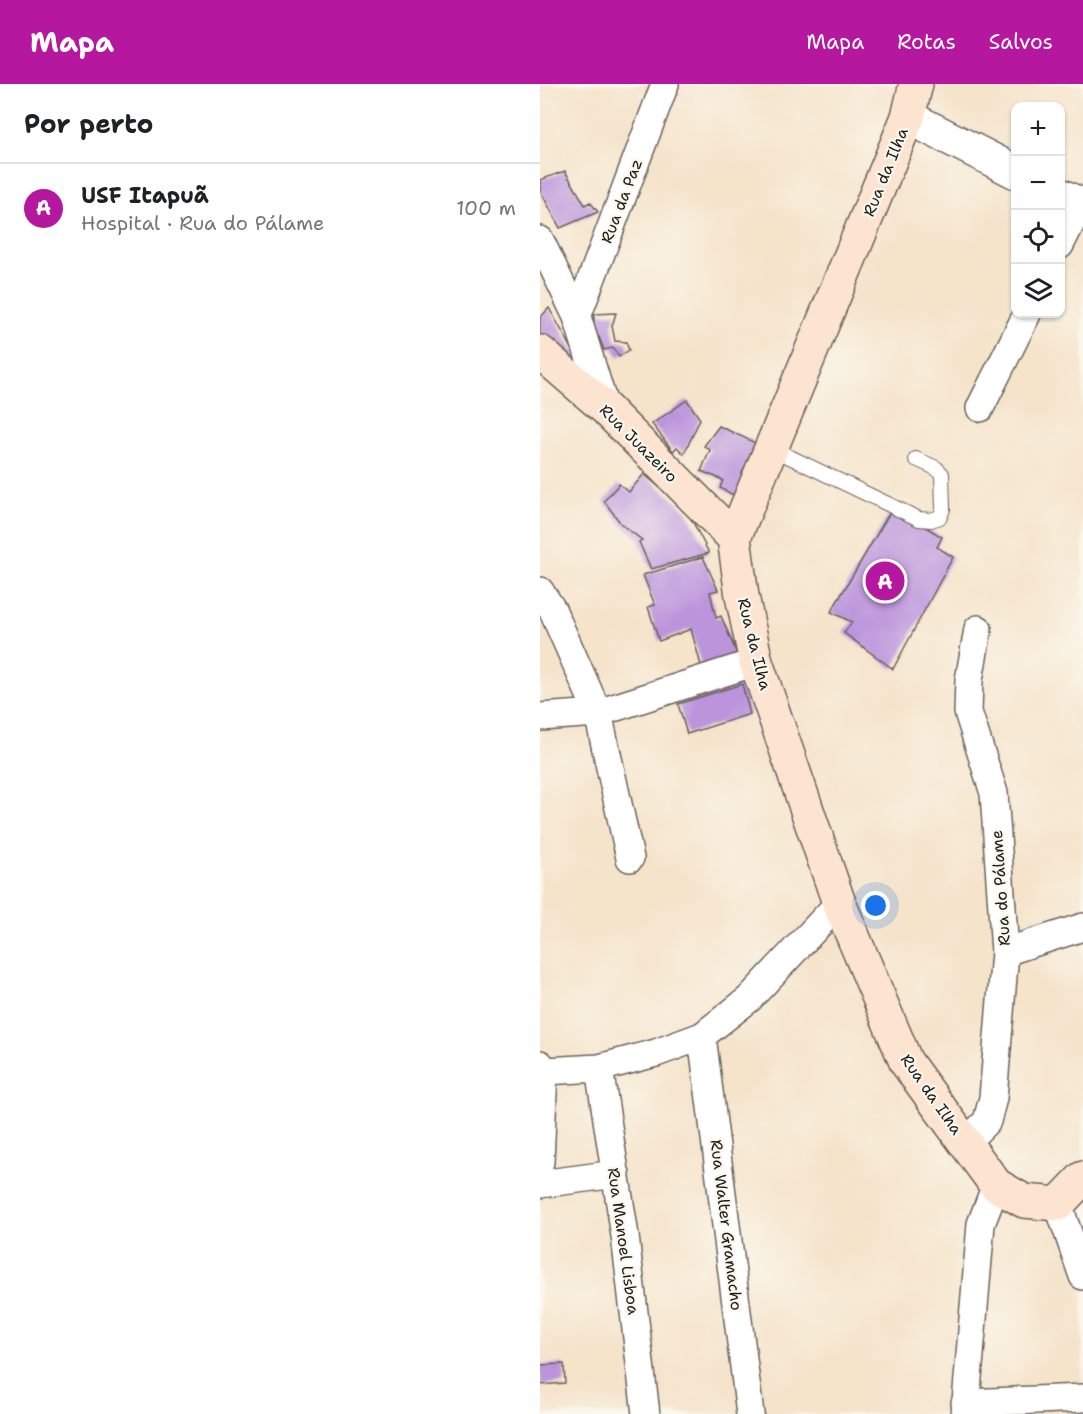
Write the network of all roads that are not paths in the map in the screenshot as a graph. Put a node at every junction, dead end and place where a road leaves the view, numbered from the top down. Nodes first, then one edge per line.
1 (665, 84) edge
2 (916, 84) edge
3 (908, 117) junction
4 (1011, 169) edge
5 (1075, 202) edge
6 (1065, 231) edge
7 (540, 240) edge
8 (578, 317) junction
9 (1025, 318) edge
10 (540, 352) edge
11 (605, 408) junction
12 (980, 408) dead end
13 (771, 448) junction
14 (916, 459) dead end
15 (734, 538) junction
16 (540, 591) edge
17 (978, 629) dead end
18 (756, 662) junction
19 (598, 713) junction
20 (540, 717) edge
21 (630, 858) dead end
22 (839, 903) junction
23 (1083, 927) edge
24 (1005, 952) junction
25 (702, 1036) junction
26 (542, 1067) edge
27 (600, 1068) junction
28 (966, 1142) junction
29 (540, 1162) edge
30 (616, 1174) junction
31 (1083, 1178) edge
32 (540, 1184) edge
33 (996, 1185) junction
34 (1058, 1204) junction
35 (1083, 1276) edge
36 (1083, 1398) edge
37 (965, 1408) edge
38 (646, 1414) edge
39 (750, 1414) edge

1 - 8 street, Rua da Paz
2 - 3 main road, Rua da Ilha
3 - 4 street
3 - 13 main road, Rua da Ilha
5 - 6 street
7 - 8 street
8 - 11 street
9 - 12 street
10 - 11 main road, Rua Juazeiro
11 - 15 main road, Rua Juazeiro
13 - 14 lane
13 - 15 main road, Rua da Ilha
15 - 18 main road, Rua da Ilha
16 - 19 street
17 - 24 street, Rua do Pálame
18 - 19 street
18 - 22 main road, Rua da Ilha
19 - 20 street
19 - 21 street
22 - 25 street
22 - 28 main road, Rua da Ilha
23 - 24 street
24 - 28 street, Rua do Pálame
25 - 27 street
25 - 39 street, Rua Walter Gramacho
26 - 27 street
26 - 29 street
27 - 30 street, Rua Manoel Lisboa
28 - 33 main road, Rua da Ilha
30 - 32 street
30 - 38 street, Rua Manoel Lisboa
31 - 34 main road
33 - 34 main road
33 - 37 street
34 - 35 street
36 - 37 street

